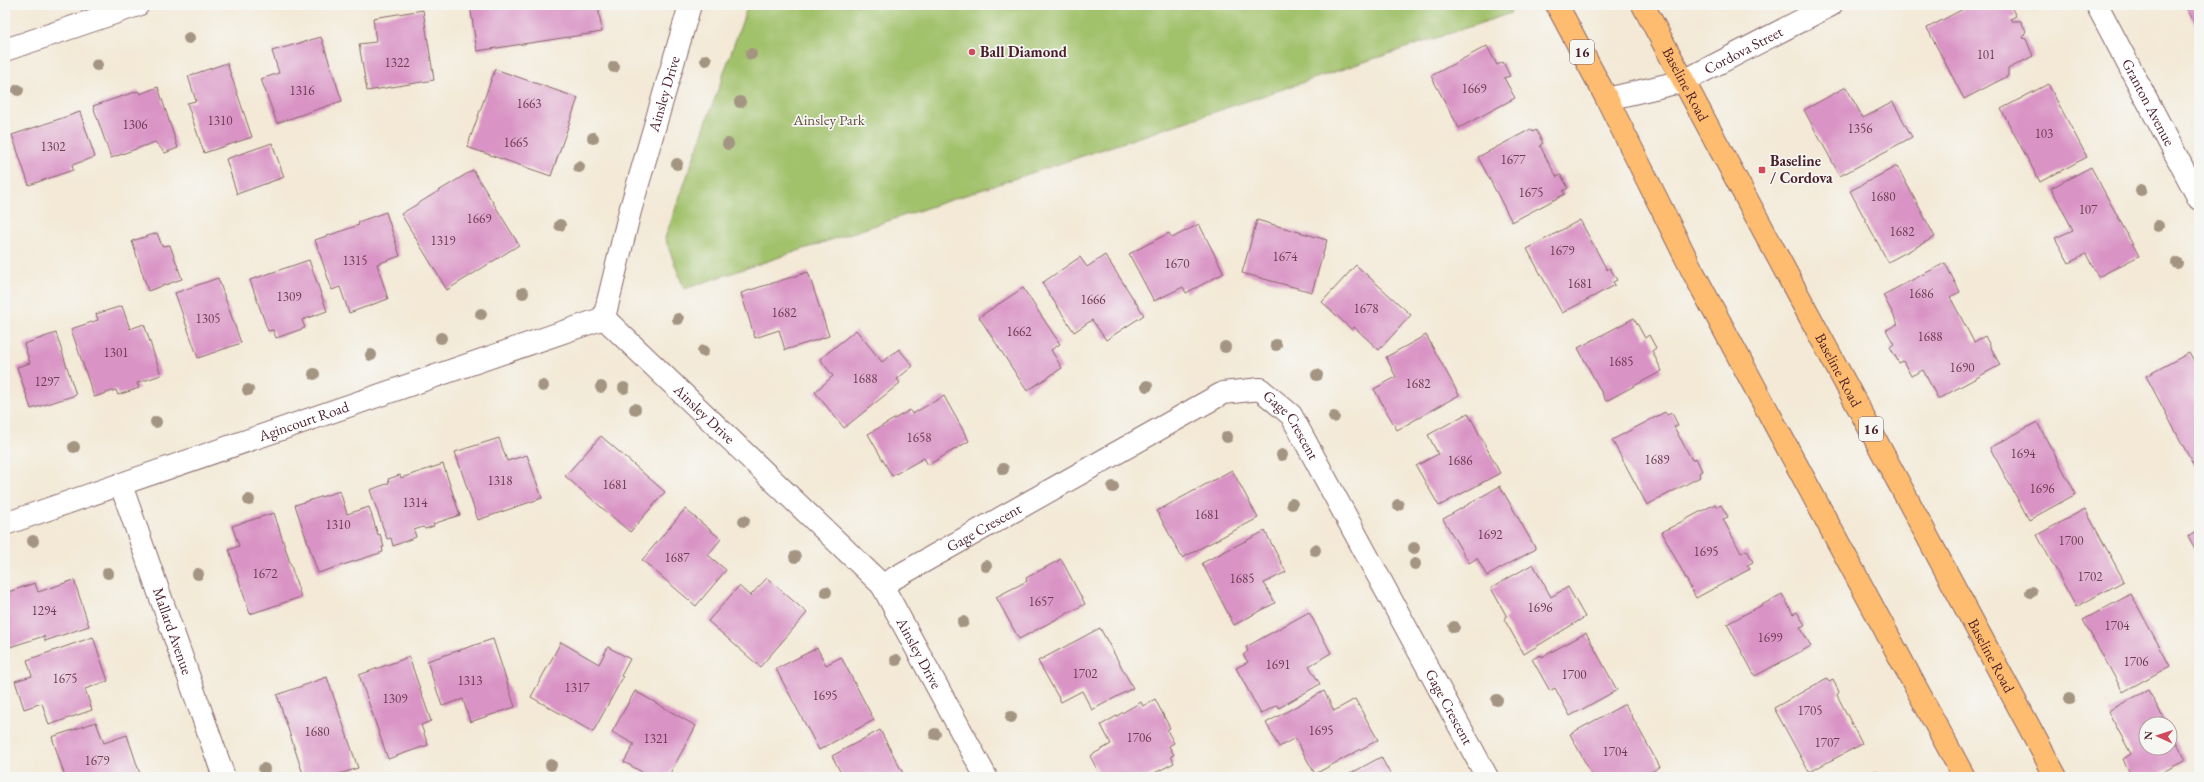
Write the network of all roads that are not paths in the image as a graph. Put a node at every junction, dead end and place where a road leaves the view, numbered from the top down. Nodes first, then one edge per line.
1 (138, 5) edge
2 (690, 5) edge
3 (1557, 5) edge
4 (1642, 5) edge
5 (1831, 5) edge
6 (2098, 5) edge
7 (5, 50) edge
8 (1684, 81) junction
9 (1607, 99) junction
10 (2199, 199) edge
11 (604, 318) junction
12 (121, 485) junction
13 (5, 524) edge
14 (882, 585) junction
15 (224, 777) edge
16 (986, 777) edge
17 (1487, 777) edge
18 (1964, 777) edge
19 (2056, 777) edge

1 - 7 street
2 - 11 street, Ainsley Drive
3 - 9 main road, 16
4 - 8 main road, Baseline Road / 16
5 - 8 street, Cordova Street
6 - 10 street, Granton Avenue
8 - 9 street, Cordova Street
8 - 19 main road, Baseline Road / 16
9 - 18 main road, 16
11 - 12 street, Agincourt Road
11 - 14 street, Ainsley Drive
12 - 13 street, Agincourt Road
12 - 15 street, Mallard Avenue
14 - 16 street, Ainsley Drive
14 - 17 street, Gage Crescent

